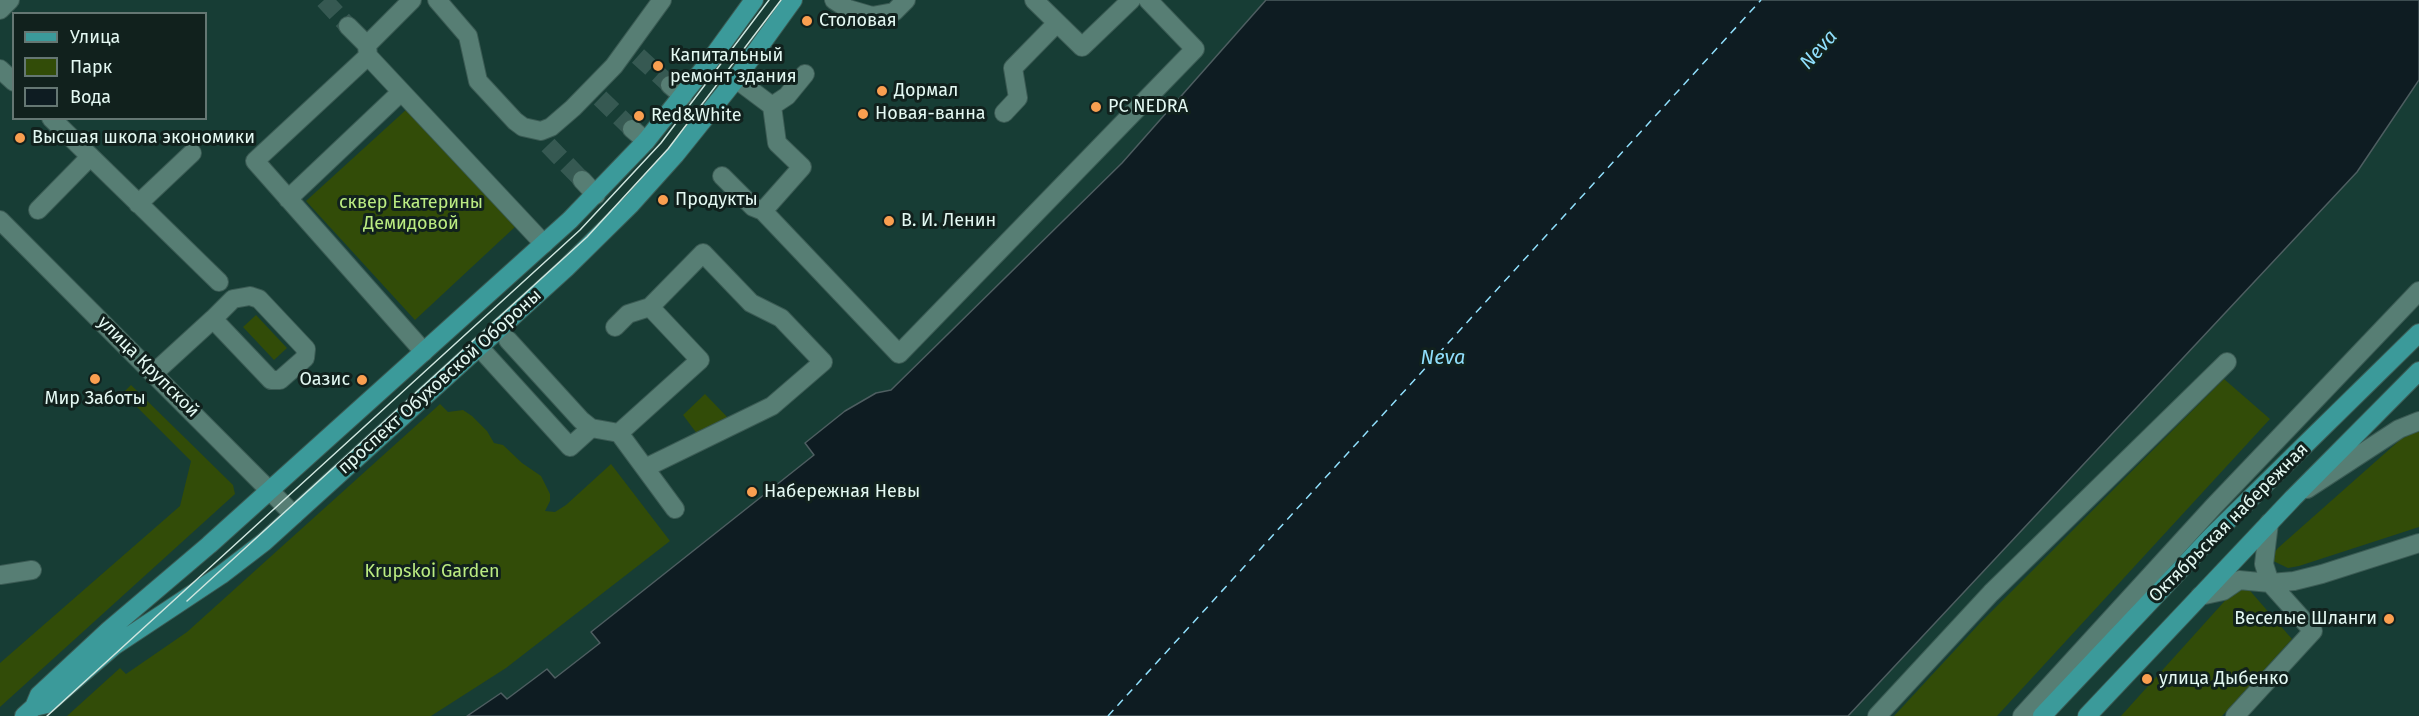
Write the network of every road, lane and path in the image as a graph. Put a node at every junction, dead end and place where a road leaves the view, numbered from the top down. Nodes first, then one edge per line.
1 (10, 0) edge
2 (412, 0) edge
3 (662, 0) edge
4 (754, 0) edge
5 (793, 0) edge
6 (834, 0) edge
7 (906, 0) edge
8 (1034, 0) edge
9 (1131, 0) edge
10 (1148, 0) edge
11 (440, 1) edge
12 (0, 10) edge
13 (1057, 22) junction
14 (348, 26) tunnel mouth
15 (367, 50) junction
16 (806, 74) dead end
17 (736, 79) junction
18 (401, 92) junction
19 (772, 106) junction
20 (1004, 113) dead end
21 (53, 120) edge
22 (192, 153) dead end
23 (90, 157) junction
24 (722, 176) dead end
25 (582, 180) tunnel mouth
26 (596, 195) junction
27 (288, 199) junction
28 (138, 204) junction
29 (38, 210) dead end
30 (763, 211) junction
31 (0, 220) edge
32 (544, 244) junction
33 (219, 282) dead end
34 (2419, 291) edge
35 (650, 307) junction
36 (213, 319) junction
37 (615, 327) dead end
38 (2419, 333) edge
39 (508, 340) dead end
40 (479, 347) junction
41 (424, 352) junction
42 (2227, 362) dead end
43 (2419, 371) edge
44 (154, 373) junction
45 (2419, 421) edge
46 (591, 428) junction
47 (619, 433) junction
48 (645, 468) junction
49 (270, 489) junction
50 (2293, 498) junction
51 (675, 508) dead end
52 (294, 515) junction
53 (2270, 523) junction
54 (2419, 543) edge
55 (32, 570) dead end
56 (0, 575) edge
57 (2270, 583) junction
58 (2200, 596) junction
59 (29, 711) edge
60 (1877, 716) edge
61 (2022, 716) edge
62 (2042, 716) edge
63 (2087, 716) edge
64 (2235, 716) edge

1 - 12 street
2 - 15 street
3 - 11 street
4 - 26 main road, проспект Обуховской Обороны
5 - 17 main road, проспект Обуховской Обороны
6 - 7 street
8 - 13 street
9 - 13 street
10 - 30 street
13 - 20 street
14 - 15 street
15 - 18 street
15 - 27 street
16 - 19 street
17 - 19 street
17 - 40 main road, проспект Обуховской Обороны
18 - 27 street
18 - 32 street
19 - 30 street
21 - 23 street
22 - 28 street
23 - 28 street
23 - 29 street
24 - 30 street
25 - 26 street
26 - 32 main road, проспект Обуховской Обороны
27 - 41 street
28 - 33 street
31 - 44 street, улица Крупской
32 - 41 main road, проспект Обуховской Обороны
34 - 61 street
35 - 37 street
35 - 47 street
35 - 48 street
36 - 36 street
36 - 44 street
38 - 62 main road, Октябрьская набережная
39 - 46 street
40 - 46 street
40 - 52 main road, проспект Обуховской Обороны
41 - 49 main road, проспект Обуховской Обороны
42 - 60 street
43 - 50 main road, Октябрьская набережная
44 - 49 street, улица Крупской
45 - 50 street
46 - 47 street
47 - 48 street
48 - 51 street
49 - 52 street, улица Крупской
49 - 59 main road, проспект Обуховской Обороны
50 - 53 main road, Октябрьская набережная
52 - 59 main road, проспект Обуховской Обороны
53 - 57 street
53 - 58 main road, Октябрьская набережная
54 - 57 street
55 - 56 street
57 - 58 street
57 - 64 street
58 - 63 main road, Октябрьская набережная

